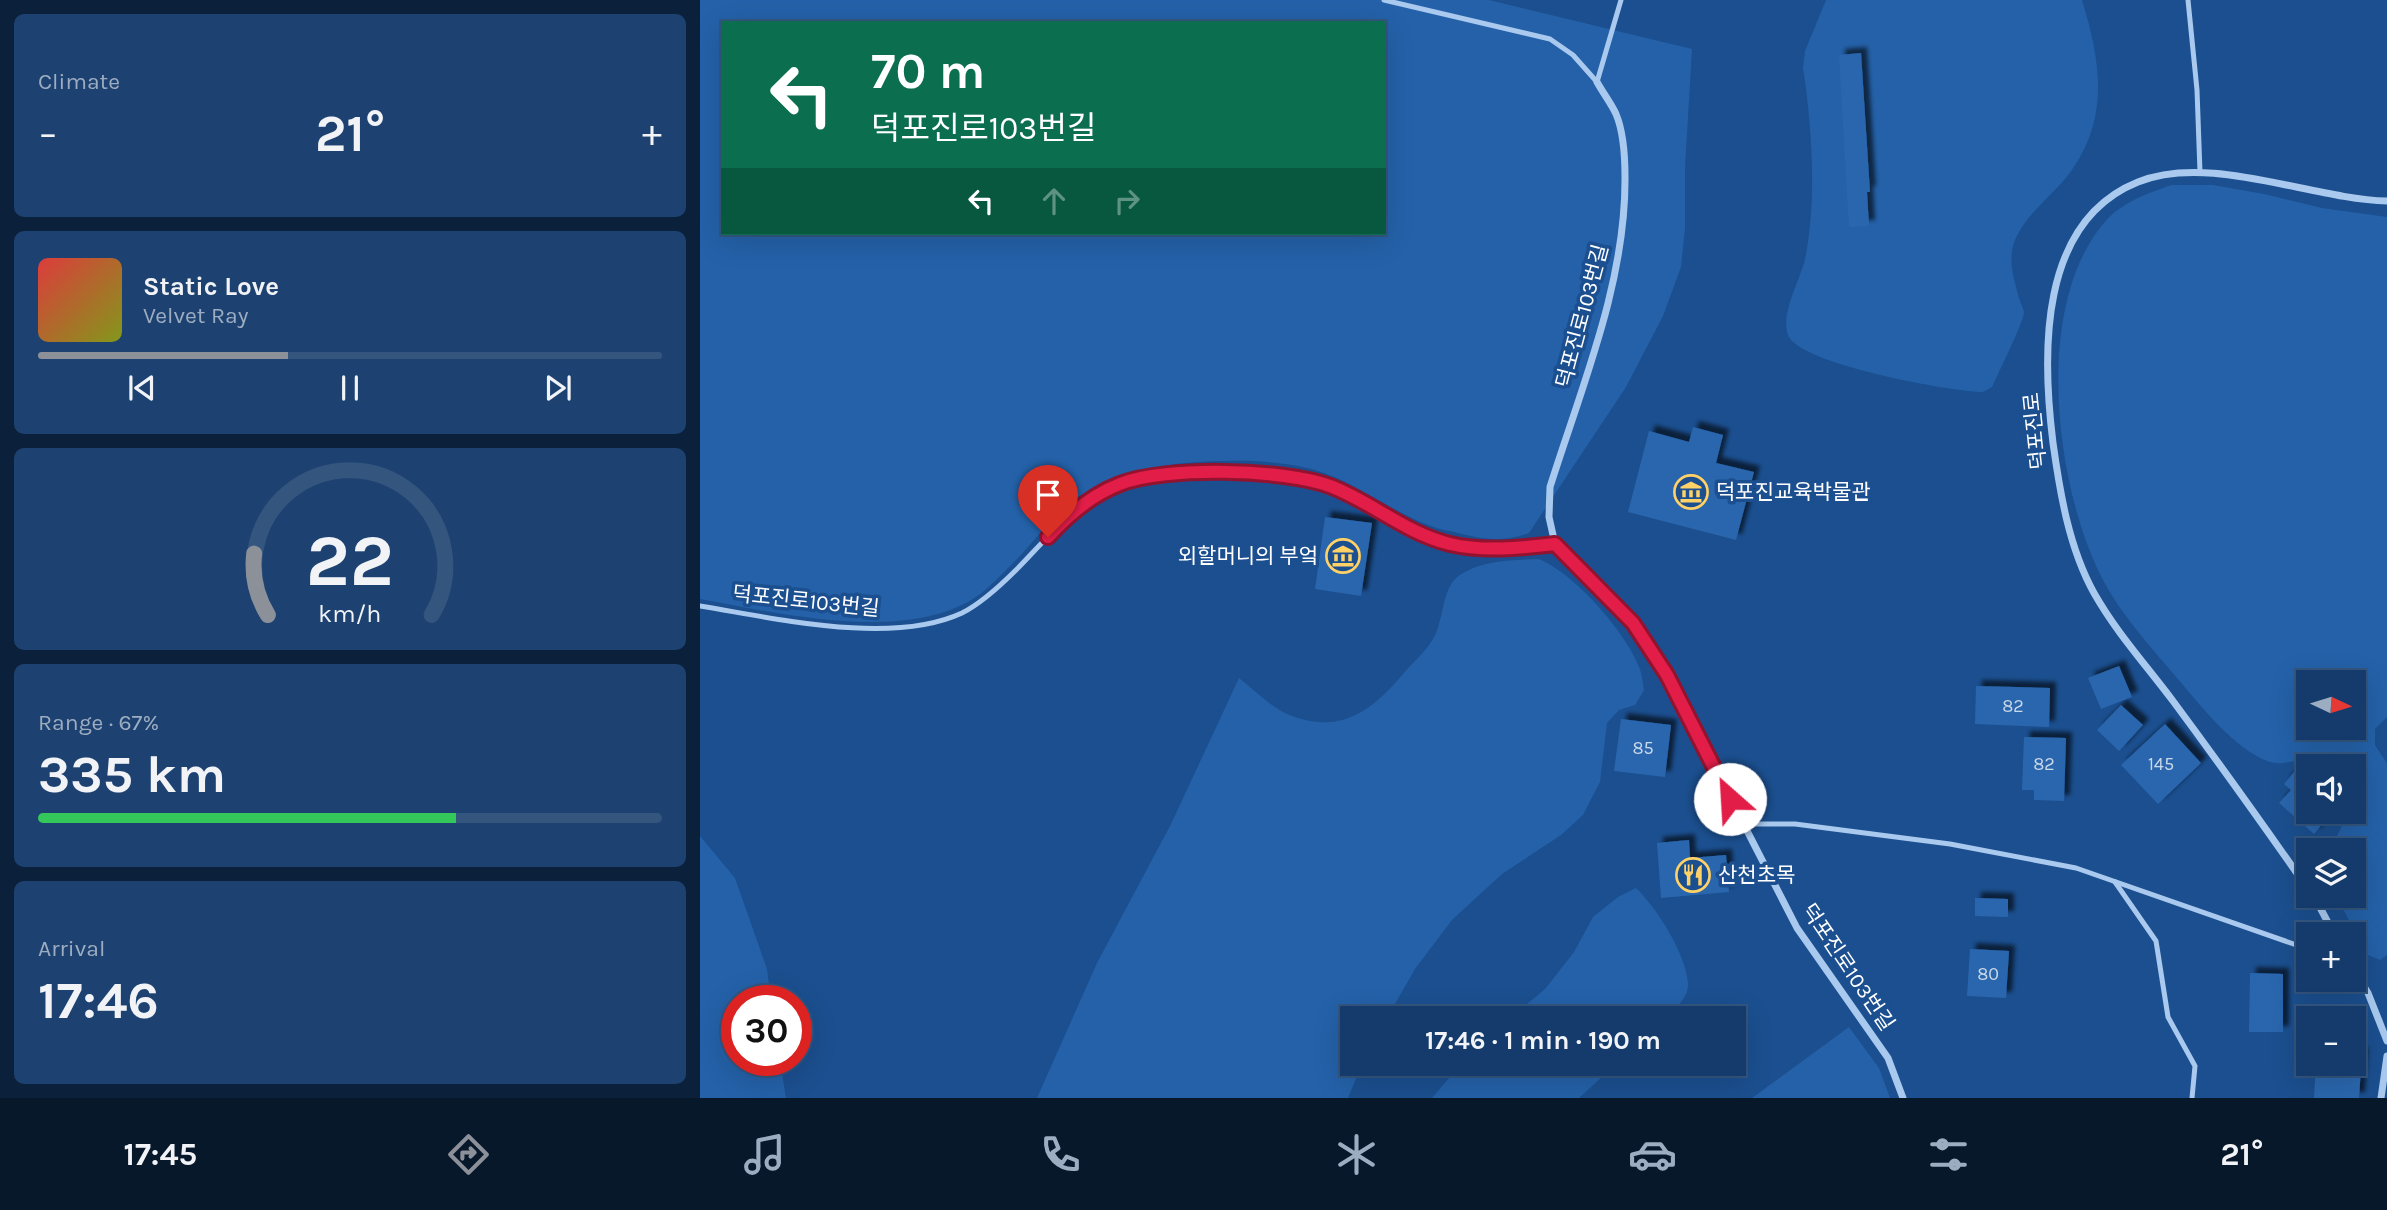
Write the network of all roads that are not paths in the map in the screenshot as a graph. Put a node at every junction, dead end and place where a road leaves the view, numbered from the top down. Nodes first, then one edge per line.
1 (1384, 0) edge
2 (1621, 0) edge
3 (2188, 0) edge
4 (1597, 82) junction
5 (2200, 172) junction
6 (2387, 201) edge
7 (1555, 544) junction
8 (700, 606) edge
9 (1742, 824) junction
10 (2296, 872) edge
11 (2115, 882) junction
12 (2296, 944) edge
13 (2366, 990) edge
14 (2387, 1041) edge
15 (2387, 1056) edge
16 (1902, 1098) edge
17 (2192, 1098) edge
18 (2381, 1098) edge

1 - 4 lane, 덕포진로103번길
2 - 4 lane
3 - 5 lane
4 - 7 street, 덕포진로103번길
5 - 6 street, 덕포진로
5 - 10 street, 덕포진로
7 - 8 lane, 덕포진로103번길
7 - 9 street, 덕포진로103번길
9 - 11 lane
9 - 16 street, 덕포진로103번길
11 - 12 lane
11 - 17 lane
13 - 14 street
15 - 18 street

